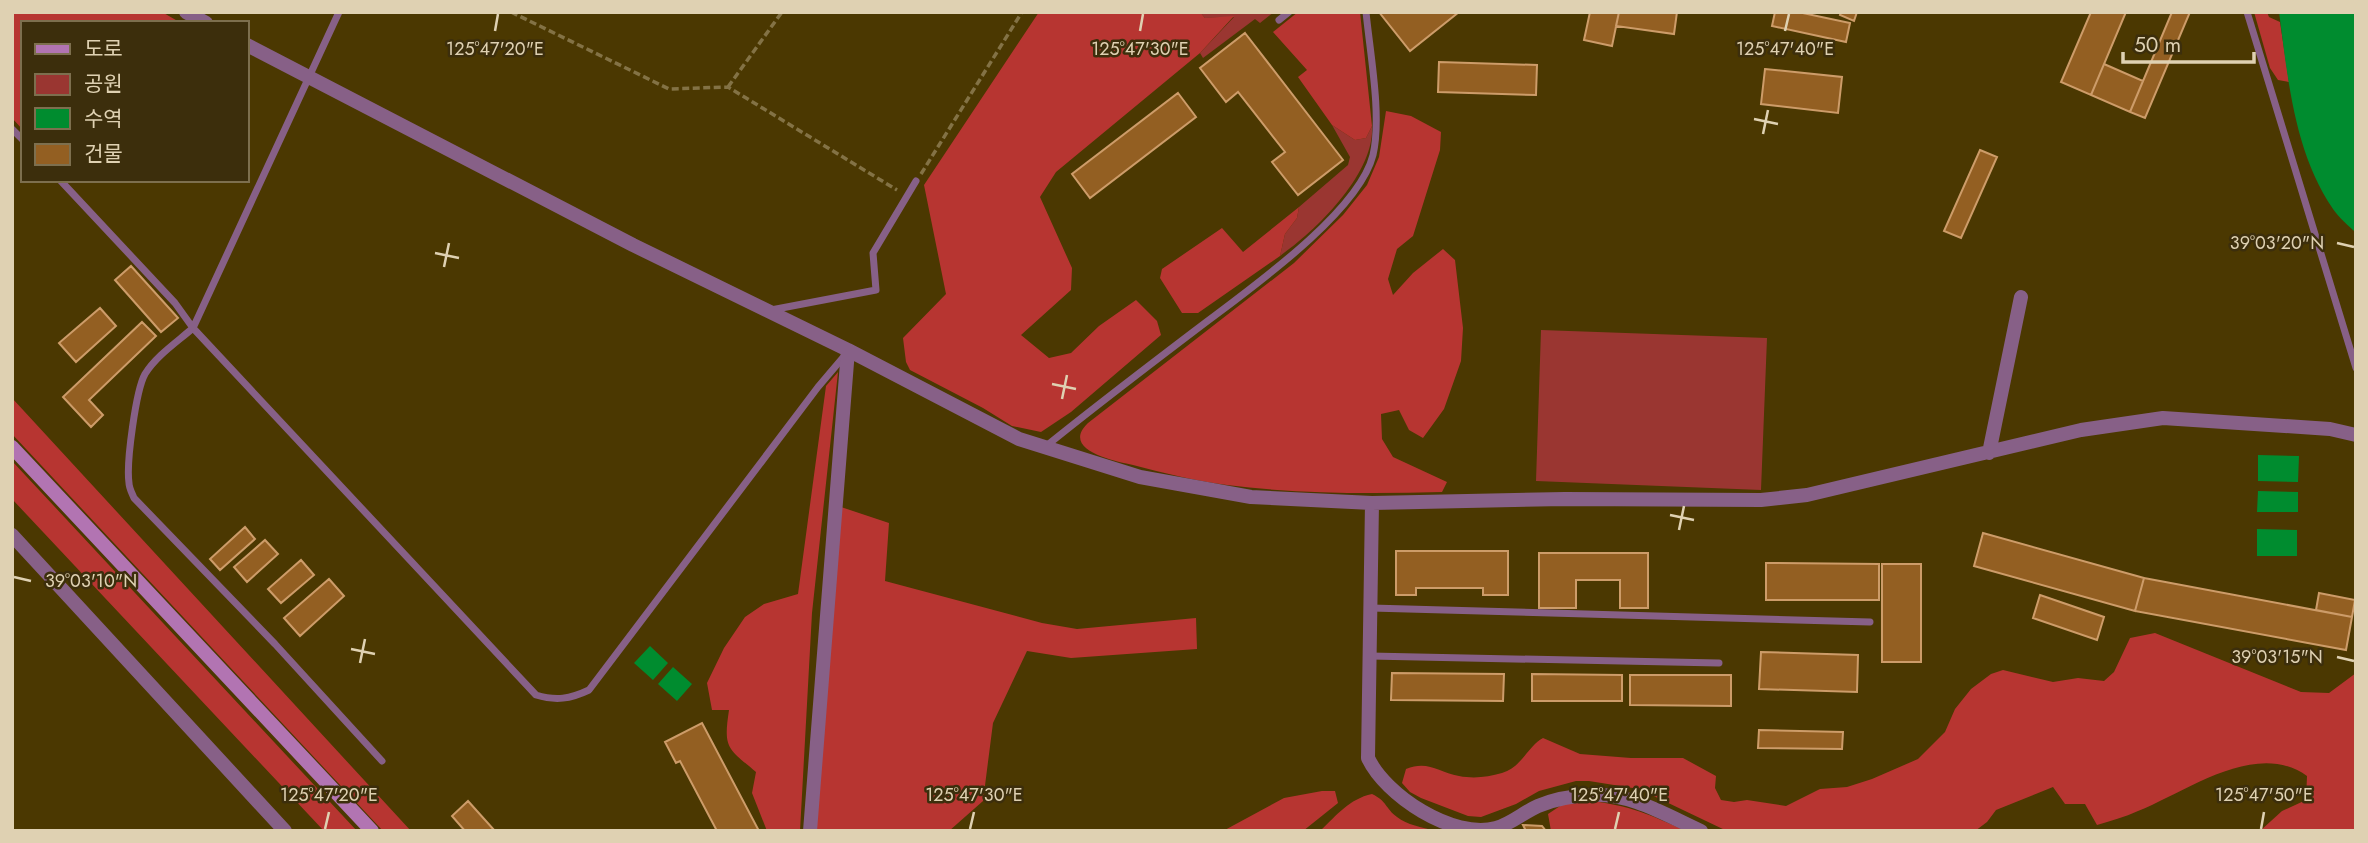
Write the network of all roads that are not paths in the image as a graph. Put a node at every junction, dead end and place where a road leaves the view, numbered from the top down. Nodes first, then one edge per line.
1 (186, 12) edge
2 (339, 12) edge
3 (1289, 12) edge
4 (1366, 12) edge
5 (2246, 12) edge
6 (1279, 20) dead end
7 (202, 21) edge
8 (248, 46) edge
9 (308, 78) junction
10 (916, 181) road end
11 (62, 182) edge
12 (2021, 297) dead end
13 (767, 310) junction
14 (193, 328) junction
15 (848, 350) junction
16 (2356, 368) edge
17 (2356, 435) edge
18 (12, 447) edge
19 (1045, 447) junction
20 (1989, 453) junction
21 (1372, 503) junction
22 (12, 536) edge
23 (1371, 608) junction
24 (1870, 622) dead end
25 (1370, 656) junction
26 (1718, 663) dead end
27 (382, 761) dead end
28 (285, 831) edge
29 (372, 831) edge
30 (810, 831) edge
31 (1700, 831) edge

1 - 7 street
2 - 9 lane
3 - 6 lane
4 - 19 lane
5 - 16 lane
8 - 9 street
9 - 13 street
9 - 14 lane
10 - 13 lane
11 - 14 lane
12 - 20 street
13 - 15 street
14 - 15 lane
14 - 27 lane
15 - 19 street
15 - 30 street
17 - 20 street
18 - 29 street
19 - 21 street
20 - 21 street
21 - 23 street
22 - 28 street
23 - 24 lane
23 - 25 street
25 - 26 lane
25 - 31 street

